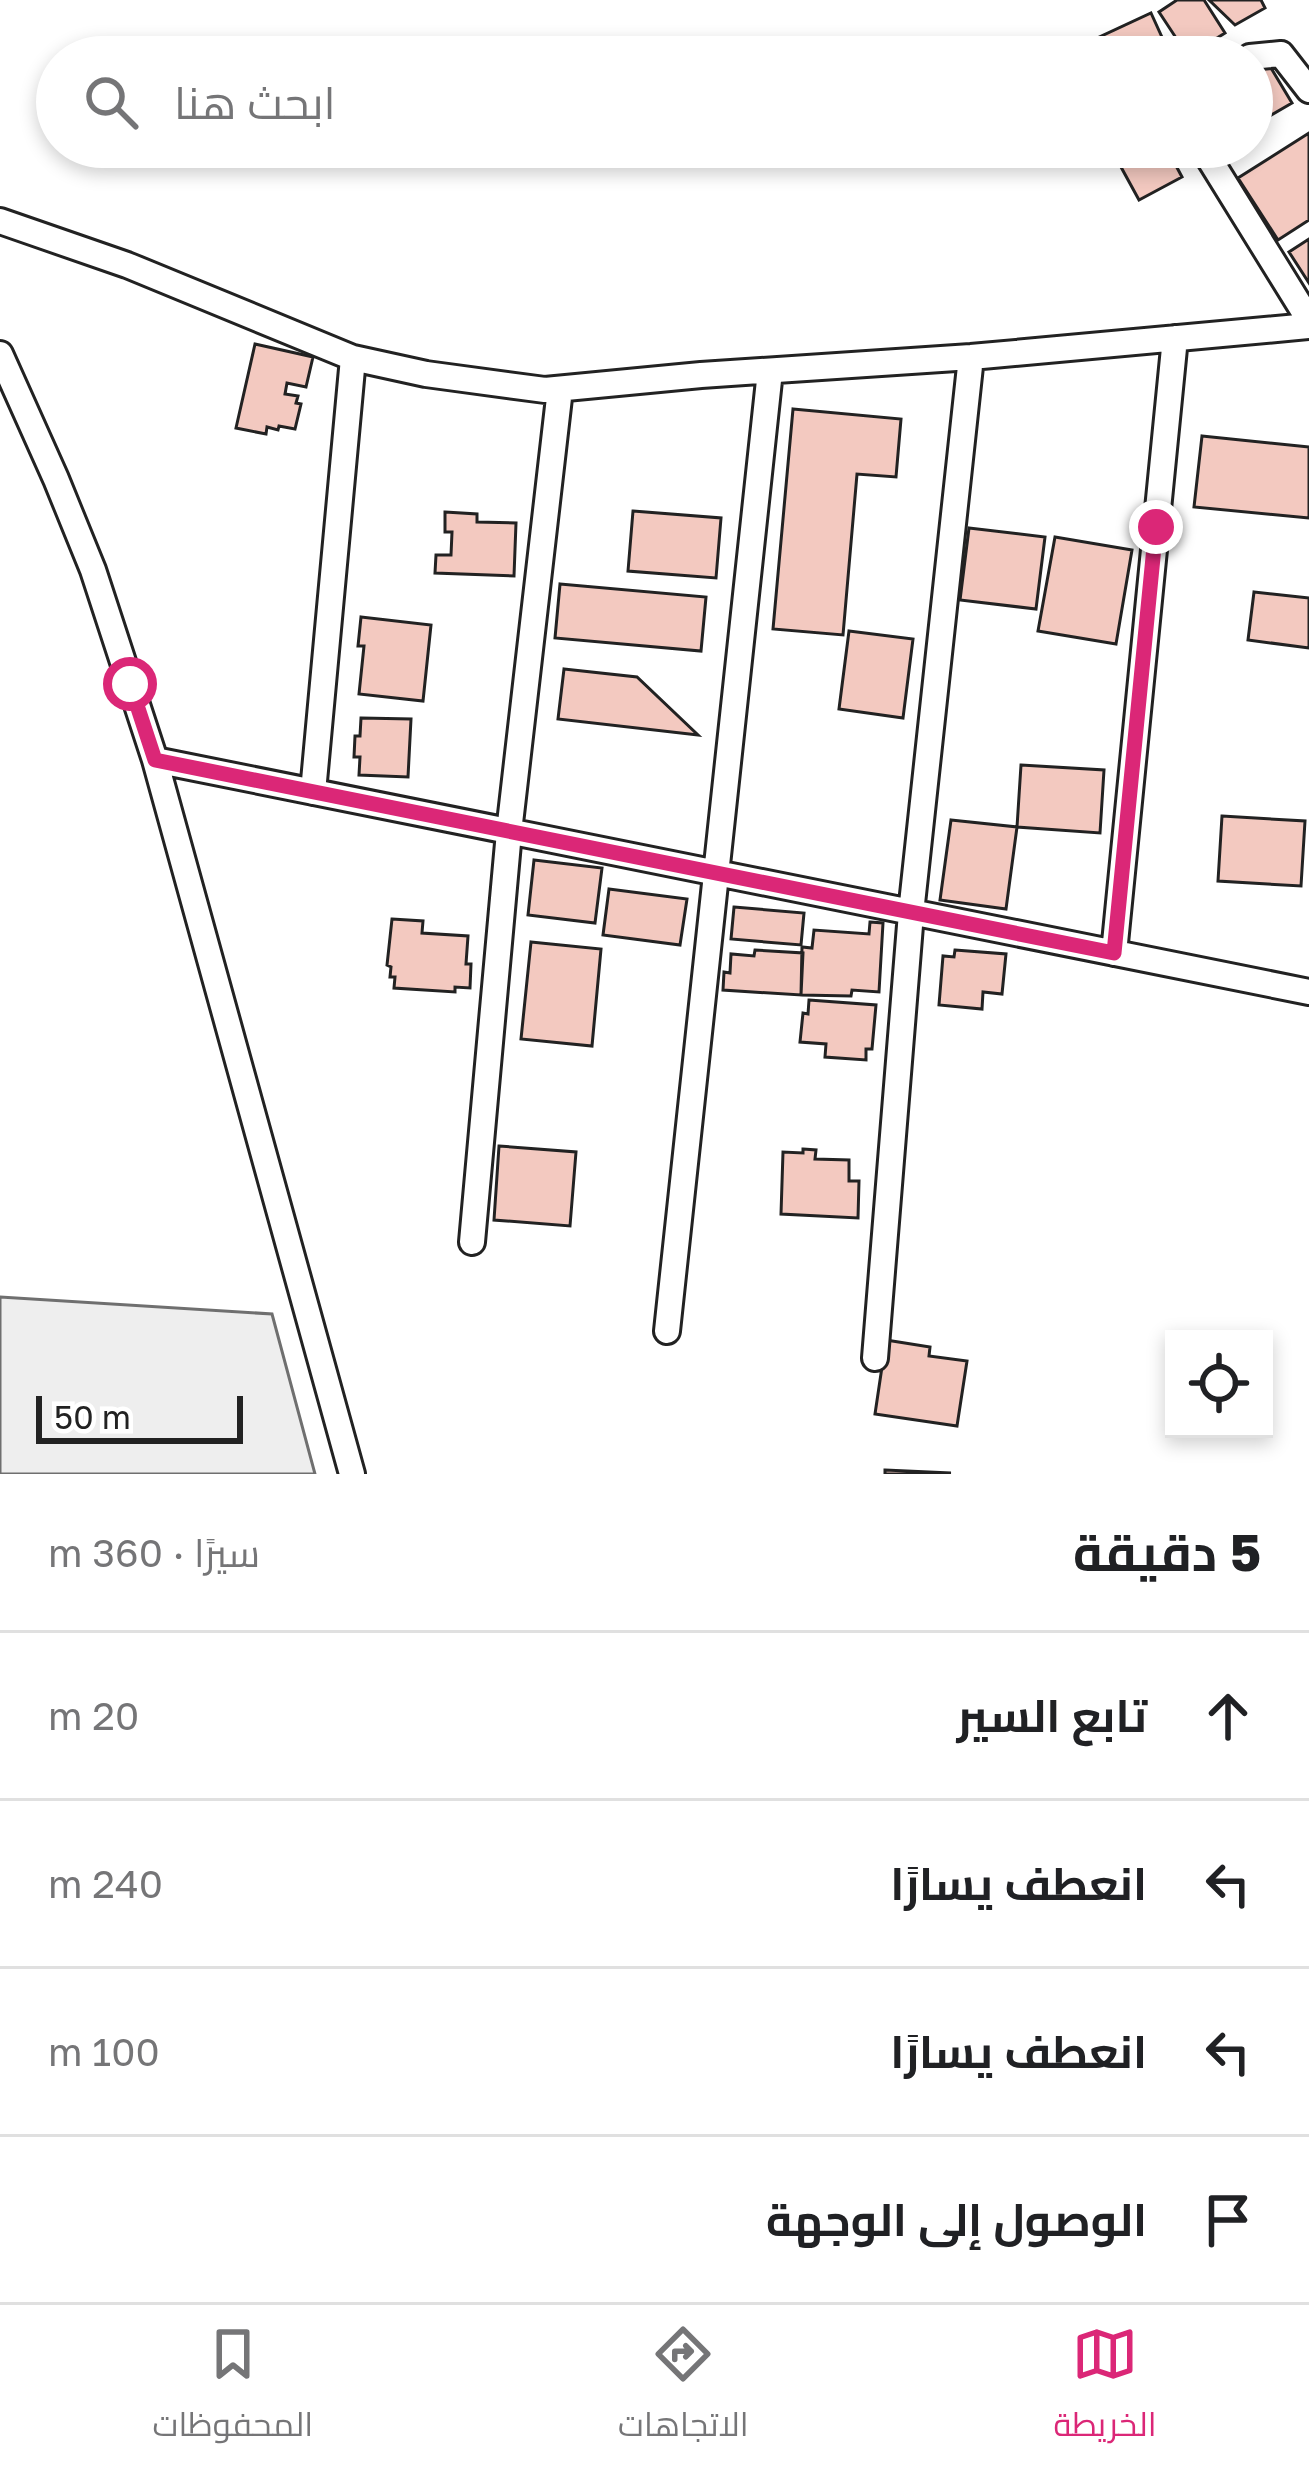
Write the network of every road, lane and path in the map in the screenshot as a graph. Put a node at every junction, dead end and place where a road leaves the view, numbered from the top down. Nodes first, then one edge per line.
1 (1273, 55) edge
2 (1309, 90) edge
3 (1215, 168) edge
4 (0, 221) edge
5 (1309, 323) edge
6 (1175, 338) junction
7 (0, 354) edge
8 (971, 357) junction
9 (353, 358) junction
10 (770, 371) junction
11 (560, 388) junction
12 (155, 760) junction
13 (314, 792) junction
14 (509, 832) junction
15 (715, 874) junction
16 (911, 913) junction
17 (1114, 953) junction
18 (1309, 992) edge
19 (472, 1242) dead end
20 (667, 1331) dead end
21 (875, 1358) dead end
22 (352, 1474) edge

1 - 2 street
3 - 5 street
4 - 9 street
5 - 6 street
6 - 8 street
6 - 17 street
7 - 12 street
8 - 10 street
8 - 16 street
9 - 11 street
9 - 13 street
10 - 11 street
10 - 15 street
11 - 14 street
12 - 13 street
12 - 22 street
13 - 14 street
14 - 15 street
14 - 19 street
15 - 16 street
15 - 20 street
16 - 17 street
16 - 21 street
17 - 18 street

